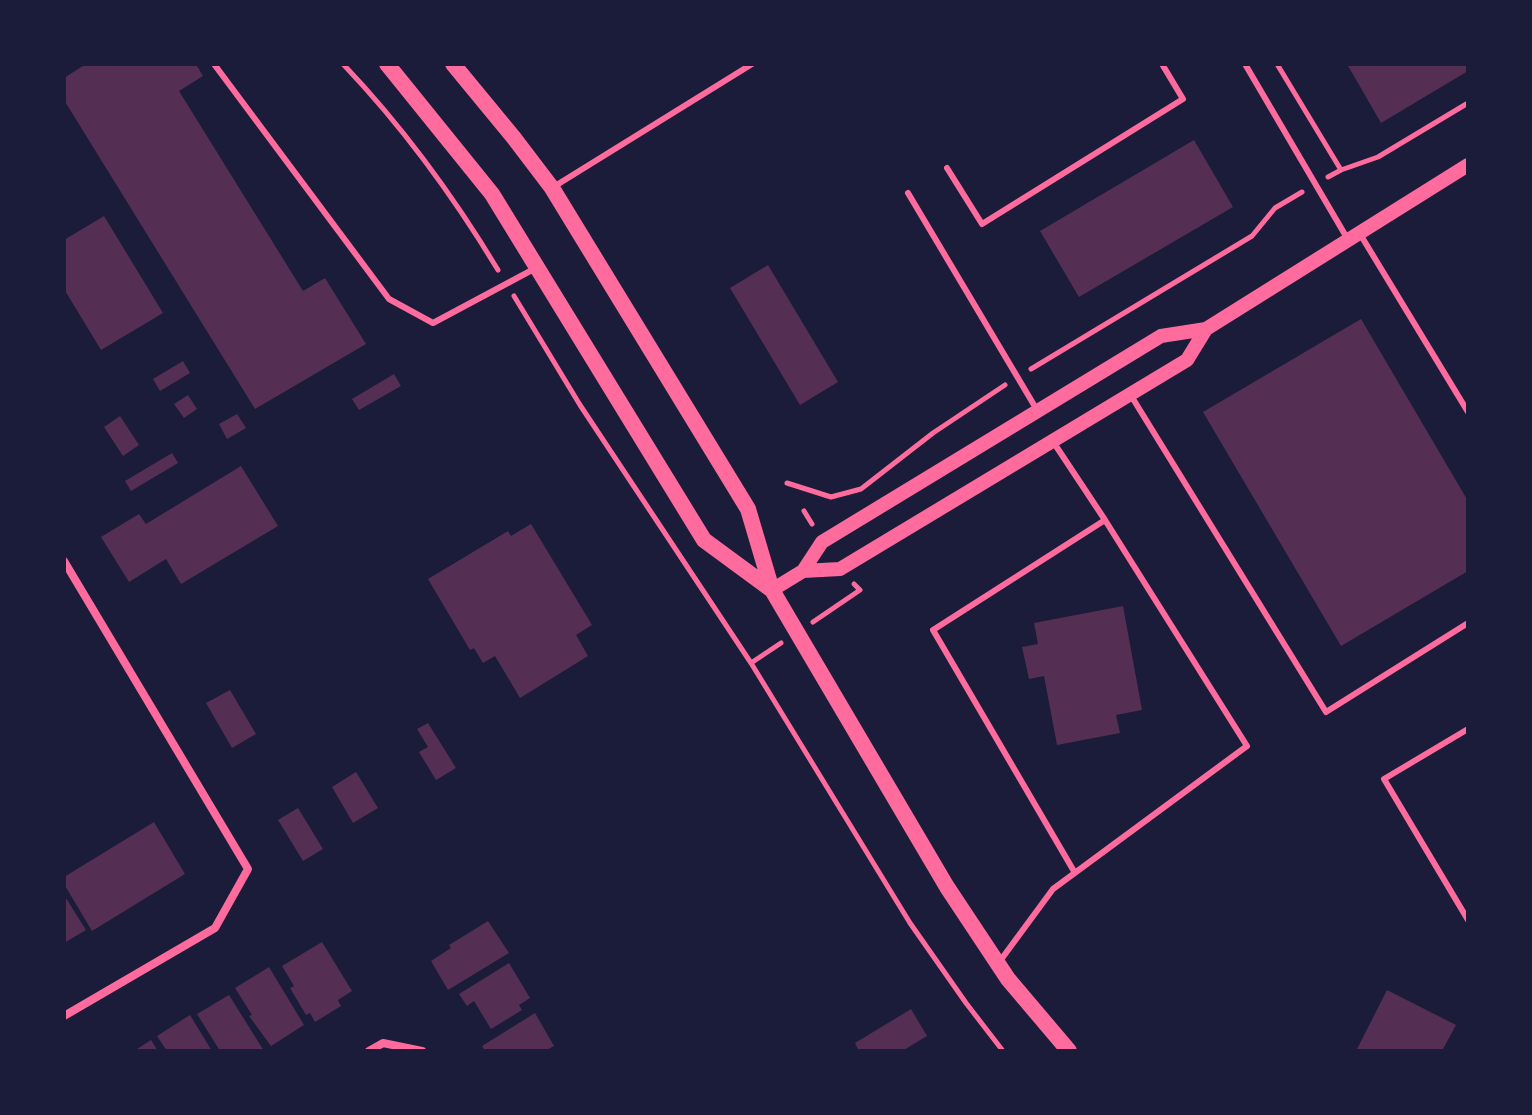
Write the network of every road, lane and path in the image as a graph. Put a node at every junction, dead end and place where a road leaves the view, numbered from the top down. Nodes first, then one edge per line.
1 (214, 64) edge
2 (343, 64) edge
3 (387, 64) edge
4 (453, 64) edge
5 (752, 64) edge
6 (1162, 64) edge
7 (1245, 64) edge
8 (1277, 64) edge
9 (1468, 103) edge
10 (1468, 165) edge
11 (947, 168) dead end
12 (552, 188) junction
13 (908, 193) dead end
14 (1275, 208) dead end
15 (1353, 235) junction
16 (537, 267) junction
17 (507, 285) junction
18 (1206, 329) junction
19 (1018, 377) junction
20 (1130, 394) junction
21 (1038, 411) junction
22 (1468, 412) edge
23 (1052, 440) junction
24 (787, 483) dead end
25 (1105, 520) junction
26 (64, 561) edge
27 (803, 571) junction
28 (772, 590) junction
29 (1468, 623) edge
30 (1468, 729) edge
31 (1075, 873) junction
32 (1468, 920) edge
33 (998, 964) junction
34 (64, 1016) edge
35 (369, 1051) edge
36 (422, 1051) edge
37 (1003, 1051) edge
38 (1069, 1051) edge

1 - 17 lane
2 - 17 path
3 - 16 main road
4 - 12 main road
5 - 12 lane
6 - 11 lane
7 - 15 lane
8 - 9 path
10 - 15 street
12 - 28 main road
13 - 19 lane
14 - 19 path
15 - 18 street
15 - 22 lane
16 - 17 lane
16 - 28 main road
17 - 37 path
18 - 20 street
18 - 21 street
19 - 21 lane
19 - 24 path
20 - 23 street
20 - 29 lane
21 - 27 street
23 - 25 lane
23 - 27 street
25 - 31 lane
25 - 31 lane
26 - 34 street
27 - 28 street
28 - 33 main road
30 - 32 lane
31 - 33 lane
33 - 38 main road
35 - 36 street

